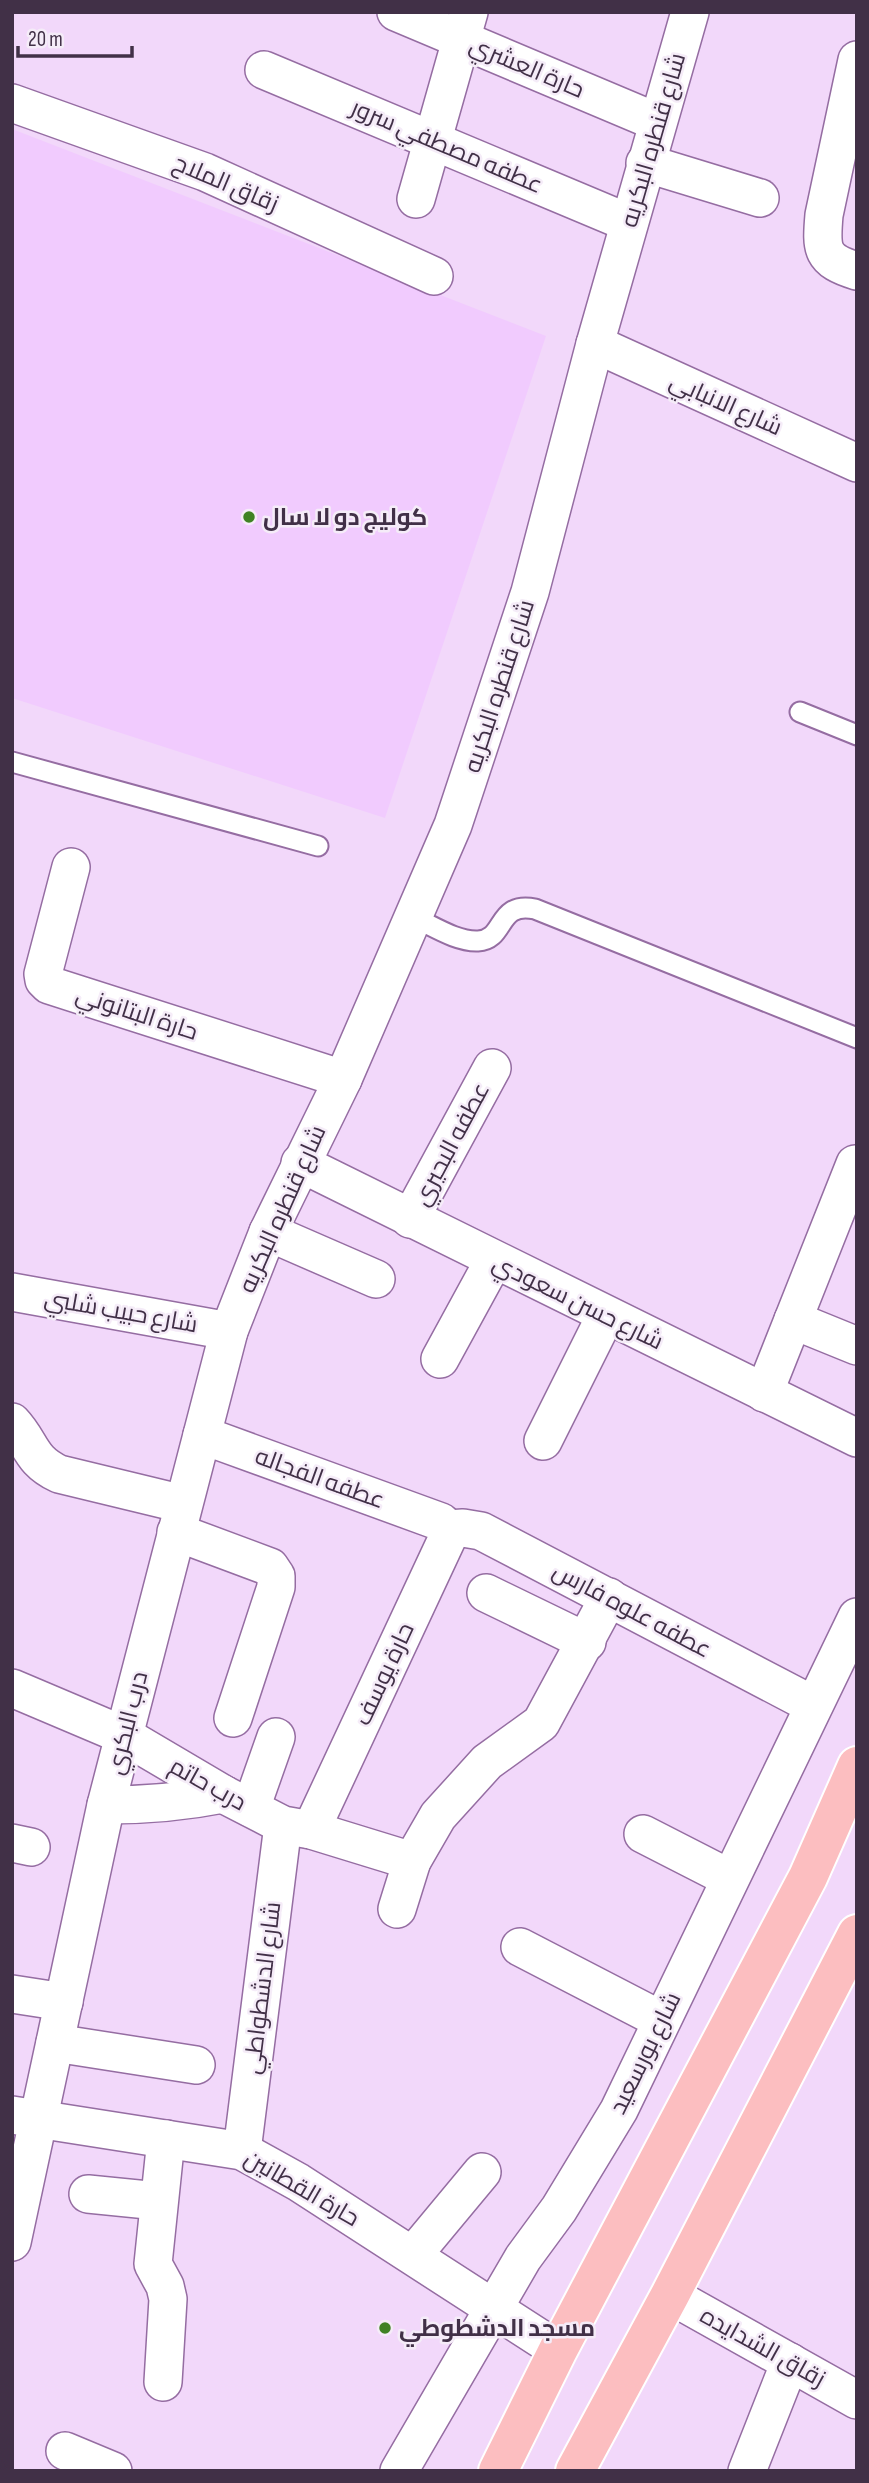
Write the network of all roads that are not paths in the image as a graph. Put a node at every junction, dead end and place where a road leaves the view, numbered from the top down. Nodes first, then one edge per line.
1 (396, 12) edge
2 (690, 12) edge
3 (464, 26) edge
4 (857, 60) edge
5 (264, 70) dead end
6 (12, 103) edge
7 (657, 122) junction
8 (433, 140) junction
9 (645, 163) junction
10 (760, 198) dead end
11 (416, 200) dead end
12 (629, 223) junction
13 (857, 271) edge
14 (434, 276) dead end
15 (595, 344) junction
16 (857, 463) edge
17 (800, 712) dead end
18 (857, 735) edge
19 (12, 762) edge
20 (318, 846) dead end
21 (71, 867) dead end
22 (415, 918) junction
23 (857, 1038) edge
24 (492, 1068) dead end
25 (343, 1079) junction
26 (300, 1163) junction
27 (855, 1164) edge
28 (411, 1219) junction
29 (268, 1232) junction
30 (494, 1260) junction
31 (376, 1279) dead end
32 (12, 1292) edge
33 (606, 1315) junction
34 (793, 1320) junction
35 (229, 1331) junction
36 (857, 1346) edge
37 (440, 1359) dead end
38 (764, 1393) junction
39 (12, 1422) edge
40 (202, 1435) junction
41 (857, 1438) edge
42 (543, 1441) dead end
43 (180, 1518) junction
44 (443, 1525) junction
45 (486, 1593) dead end
46 (609, 1597) junction
47 (857, 1617) edge
48 (587, 1642) junction
49 (12, 1688) edge
50 (813, 1705) junction
51 (233, 1718) dead end
52 (123, 1735) junction
53 (276, 1737) dead end
54 (857, 1766) edge
55 (237, 1801) junction
56 (106, 1805) junction
57 (297, 1828) junction
58 (643, 1834) dead end
59 (412, 1861) junction
60 (729, 1878) junction
61 (397, 1909) dead end
62 (857, 1934) edge
63 (520, 1947) dead end
64 (12, 1994) edge
65 (64, 2002) junction
66 (661, 2020) junction
67 (55, 2043) junction
68 (196, 2065) dead end
69 (26, 2117) edge
70 (166, 2139) junction
71 (242, 2151) junction
72 (482, 2172) dead end
73 (88, 2194) dead end
74 (158, 2201) junction
75 (12, 2242) edge
76 (413, 2255) junction
77 (670, 2295) junction
78 (493, 2307) junction
79 (558, 2350) junction
80 (790, 2362) junction
81 (163, 2382) dead end
82 (857, 2400) edge
83 (65, 2451) dead end
84 (113, 2471) edge
85 (399, 2471) edge
86 (498, 2471) edge
87 (575, 2471) edge
88 (747, 2471) edge

1 - 3 street, حارة العشري
2 - 7 street, شارع قنطره البكريه
3 - 7 street, حارة العشري
3 - 8 street
4 - 13 street
5 - 8 street, عطفه مصطفي سرور
6 - 14 street, زقاق الملاح
7 - 9 street, شارع قنطره البكريه
8 - 11 street
8 - 12 street, عطفه مصطفي سرور
9 - 10 street
9 - 12 street, شارع قنطره البكريه
12 - 15 street, شارع قنطره البكريه
15 - 16 street, شارع الانبابي
15 - 22 street, شارع قنطره البكريه
17 - 18 lane
19 - 20 lane
21 - 25 street, حارة البتانوني
22 - 23 lane
22 - 25 street, شارع قنطره البكريه
24 - 28 street, عطفه البحيري
25 - 26 street, شارع قنطره البكريه
26 - 28 street, شارع حسن سعودي
26 - 29 street, شارع قنطره البكريه
27 - 34 street
28 - 30 street, شارع حسن سعودي
29 - 31 street
29 - 35 street, شارع قنطره البكريه
30 - 33 street, شارع حسن سعودي
30 - 37 street
32 - 35 street, شارع حبيب شلبي
33 - 38 street, شارع حسن سعودي
33 - 42 street
34 - 36 street
34 - 38 street
35 - 40 street, درب البكري
38 - 41 street, شارع حسن سعودي
39 - 43 street
40 - 43 street, درب البكري
40 - 44 street, عطفه الفجاله
43 - 51 street
43 - 52 street, درب البكري
44 - 46 street, عطفه علوه فارس
44 - 57 street, حارة يوسف
45 - 48 street
46 - 48 street
46 - 50 street, عطفه علوه فارس
47 - 50 street, شارع بورسعيد
48 - 59 street
49 - 52 street, درب حاتم
50 - 60 street, شارع بورسعيد
52 - 55 street, درب حاتم
52 - 56 street, درب البكري
53 - 55 street
54 - 79 main road
55 - 56 street
55 - 57 street, درب حاتم
56 - 65 street, درب البكري
57 - 59 street, درب حاتم
57 - 71 street, شارع الدشطواطي
58 - 60 street
59 - 61 street
60 - 66 street, شارع بورسعيد
62 - 77 main road
63 - 66 street
64 - 65 street
65 - 67 street, درب البكري
66 - 78 street, شارع بورسعيد
67 - 68 street
67 - 69 street, درب البكري
69 - 70 street, حارة القطانين
69 - 75 street, درب البكري
70 - 71 street, حارة القطانين
70 - 74 street
71 - 76 street, حارة القطانين
72 - 76 street
73 - 74 street
74 - 81 street
76 - 78 street, حارة القطانين
77 - 80 street, زقاق الشدايده
77 - 87 main road
78 - 79 street, حارة القطانين
78 - 85 street, شارع بورسعيد
79 - 86 main road
80 - 82 street, زقاق الشدايده
80 - 88 street
83 - 84 street

